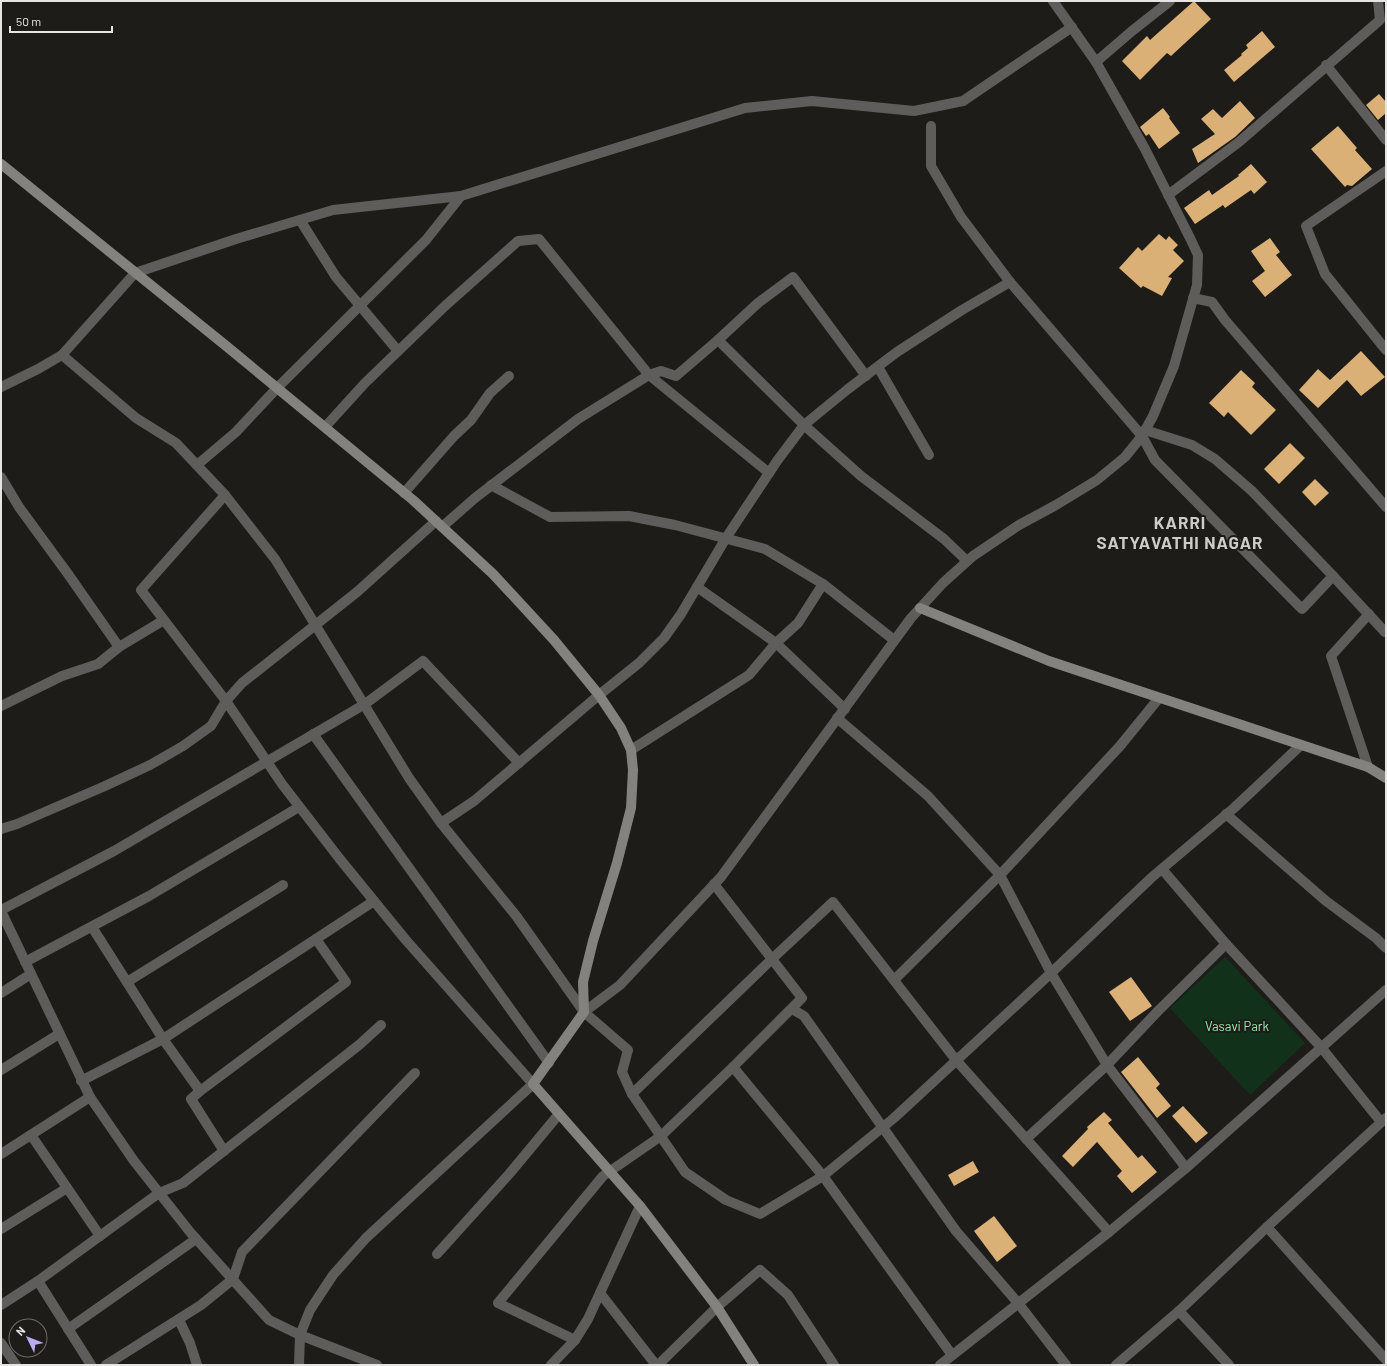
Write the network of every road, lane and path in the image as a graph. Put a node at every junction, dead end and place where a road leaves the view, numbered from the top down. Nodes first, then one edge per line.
1 (1053, 1) edge
2 (1170, 1) edge
3 (1378, 1) edge
4 (1072, 27) junction
5 (1096, 62) junction
6 (1326, 65) junction
7 (931, 126) dead end
8 (1386, 140) edge
9 (1, 164) edge
10 (1386, 171) edge
11 (1168, 195) junction
12 (461, 196) junction
13 (300, 220) junction
14 (135, 273) junction
15 (1010, 282) junction
16 (1193, 298) junction
17 (360, 306) junction
18 (718, 340) junction
19 (1386, 350) edge
20 (398, 351) junction
21 (62, 355) junction
22 (878, 367) junction
23 (649, 375) junction
24 (509, 376) dead end
25 (866, 376) junction
26 (1, 386) edge
27 (277, 388) junction
28 (804, 425) junction
29 (325, 427) junction
30 (1144, 433) junction
31 (929, 455) dead end
32 (197, 465) junction
33 (769, 473) junction
34 (1, 477) edge
35 (491, 485) junction
36 (404, 493) junction
37 (225, 495) junction
38 (1386, 507) edge
39 (439, 524) junction
40 (726, 538) junction
41 (967, 561) junction
42 (1333, 576) junction
43 (823, 584) junction
44 (697, 587) junction
45 (920, 608) junction
46 (1369, 614) junction
47 (164, 620) junction
48 (315, 625) junction
49 (1386, 631) edge
50 (894, 640) junction
51 (776, 643) junction
52 (119, 647) junction
53 (599, 695) junction
54 (1159, 698) junction
55 (226, 701) junction
56 (365, 704) junction
57 (1, 706) edge
58 (845, 709) junction
59 (838, 718) junction
60 (313, 734) junction
61 (1301, 745) junction
62 (631, 750) junction
63 (266, 761) junction
64 (519, 763) junction
65 (1368, 767) junction
66 (1386, 778) edge
67 (299, 807) junction
68 (1226, 814) junction
69 (441, 823) junction
70 (1, 829) edge
71 (1162, 869) junction
72 (1000, 875) junction
73 (714, 884) junction
74 (283, 885) dead end
75 (374, 901) junction
76 (1, 910) edge
77 (92, 927) junction
78 (316, 939) junction
79 (1226, 944) junction
80 (1386, 948) edge
81 (772, 959) junction
82 (25, 962) junction
83 (1051, 973) junction
84 (31, 974) junction
85 (894, 980) junction
86 (127, 982) junction
87 (1386, 990) edge
88 (1, 993) edge
89 (792, 1009) junction
90 (584, 1012) junction
91 (381, 1025) dead end
92 (59, 1034) junction
93 (163, 1039) junction
94 (1320, 1048) junction
95 (956, 1060) junction
96 (549, 1063) junction
97 (1107, 1065) junction
98 (733, 1068) junction
99 (1, 1070) edge
100 (415, 1073) dead end
101 (81, 1081) junction
102 (533, 1084) junction
103 (200, 1091) junction
104 (632, 1094) junction
105 (90, 1098) junction
106 (559, 1114) junction
107 (1384, 1120) edge
108 (883, 1127) junction
109 (31, 1134) junction
110 (661, 1136) junction
111 (1026, 1139) junction
112 (224, 1151) junction
113 (1, 1154) edge
114 (1186, 1168) junction
115 (610, 1171) junction
116 (823, 1176) junction
117 (67, 1188) junction
118 (159, 1193) junction
119 (640, 1206) junction
120 (1267, 1227) junction
121 (1, 1229) edge
122 (1109, 1232) junction
123 (100, 1236) junction
124 (196, 1239) junction
125 (437, 1254) dead end
126 (233, 1279) junction
127 (38, 1281) junction
128 (600, 1293) junction
129 (1018, 1303) junction
130 (1, 1305) edge
131 (717, 1307) junction
132 (1179, 1311) junction
133 (179, 1320) junction
134 (68, 1329) junction
135 (300, 1335) junction
136 (575, 1340) junction
137 (1, 1343) edge
138 (952, 1355) junction
139 (1386, 1360) edge
140 (16, 1365) edge
141 (91, 1365) edge
142 (106, 1365) edge
143 (198, 1365) edge
144 (299, 1365) edge
145 (377, 1365) edge
146 (551, 1365) edge
147 (657, 1365) edge
148 (754, 1365) edge
149 (834, 1365) edge
150 (940, 1365) edge
151 (1066, 1365) edge
152 (1116, 1365) edge
153 (1229, 1365) edge

1 - 4 street
2 - 5 street
3 - 6 street
4 - 5 street
4 - 12 street
5 - 11 street
6 - 8 street
6 - 11 street
7 - 15 street
9 - 14 main road
10 - 19 street
11 - 16 street
12 - 13 street
12 - 17 street
13 - 14 street
13 - 17 street
14 - 21 street
14 - 27 main road
15 - 22 street
15 - 30 street
16 - 30 street
16 - 38 street
17 - 20 street
17 - 27 street
18 - 23 street
18 - 25 street
18 - 28 street
20 - 23 street
20 - 29 street
21 - 26 street
21 - 32 street
22 - 25 street
22 - 31 street
23 - 33 street
23 - 35 street
24 - 36 street
25 - 28 street
27 - 29 main road
27 - 32 street
28 - 33 street
28 - 41 street
29 - 36 main road
30 - 41 street
30 - 42 street
30 - 42 street
32 - 37 street
33 - 40 street
34 - 52 street
35 - 39 street
35 - 40 street
36 - 39 main road
37 - 47 street
37 - 48 street
39 - 48 street
39 - 53 main road
40 - 43 street
40 - 44 street
41 - 45 street
42 - 46 street
43 - 50 street
43 - 51 street
44 - 51 street
44 - 53 street
45 - 50 street
45 - 54 main road
46 - 49 street
46 - 65 street
47 - 52 street
47 - 55 street
48 - 55 street
48 - 56 street
50 - 58 street
51 - 58 street
51 - 62 street
52 - 57 street
53 - 62 main road
53 - 64 street
54 - 61 main road
54 - 72 street
55 - 63 street
55 - 70 street
56 - 60 street
56 - 64 street
56 - 69 street
58 - 59 street
59 - 72 street
59 - 73 street
60 - 63 street
60 - 96 street
61 - 65 main road
61 - 68 street
62 - 90 main road
63 - 67 street
63 - 76 street
64 - 69 street
65 - 66 main road
67 - 75 street
67 - 77 street
68 - 71 street
68 - 80 street
69 - 90 street
71 - 79 street
71 - 83 street
72 - 83 street
72 - 85 street
73 - 81 street
73 - 90 street
74 - 86 street
75 - 78 street
75 - 102 street
76 - 82 street
77 - 82 street
77 - 86 street
78 - 93 street
78 - 103 street
79 - 94 street
79 - 97 street
81 - 85 street
81 - 89 street
81 - 104 street
82 - 84 street
83 - 95 street
83 - 97 street
84 - 88 street
84 - 92 street
85 - 95 street
86 - 93 street
87 - 94 street
89 - 98 street
89 - 108 street
90 - 96 main road
90 - 104 street
91 - 112 street
92 - 99 street
92 - 101 street
93 - 101 street
93 - 103 street
94 - 107 street
94 - 114 street
95 - 108 street
95 - 111 street
96 - 102 main road
97 - 111 street
97 - 114 street
98 - 110 street
98 - 116 street
100 - 126 street
101 - 105 street
102 - 106 main road
102 - 135 street
103 - 112 street
104 - 110 street
105 - 109 street
105 - 118 street
106 - 115 main road
106 - 125 street
107 - 120 street
108 - 116 street
108 - 129 street
109 - 113 street
109 - 117 street
110 - 115 street
110 - 116 street
111 - 122 street
112 - 118 street
114 - 122 street
115 - 119 main road
115 - 136 street
116 - 138 street
117 - 121 street
117 - 123 street
118 - 123 street
118 - 124 street
119 - 128 street
119 - 131 main road
120 - 132 street
120 - 139 street
122 - 129 street
123 - 127 street
124 - 126 street
124 - 134 street
126 - 133 street
126 - 135 street
127 - 130 street
127 - 134 street
128 - 136 street
128 - 147 street
129 - 138 street
129 - 151 street
131 - 147 street
131 - 148 main road
131 - 149 street
132 - 152 street
132 - 153 street
133 - 142 street
133 - 143 street
134 - 141 street
135 - 144 street
135 - 145 street
136 - 146 street
137 - 140 street
138 - 150 street

